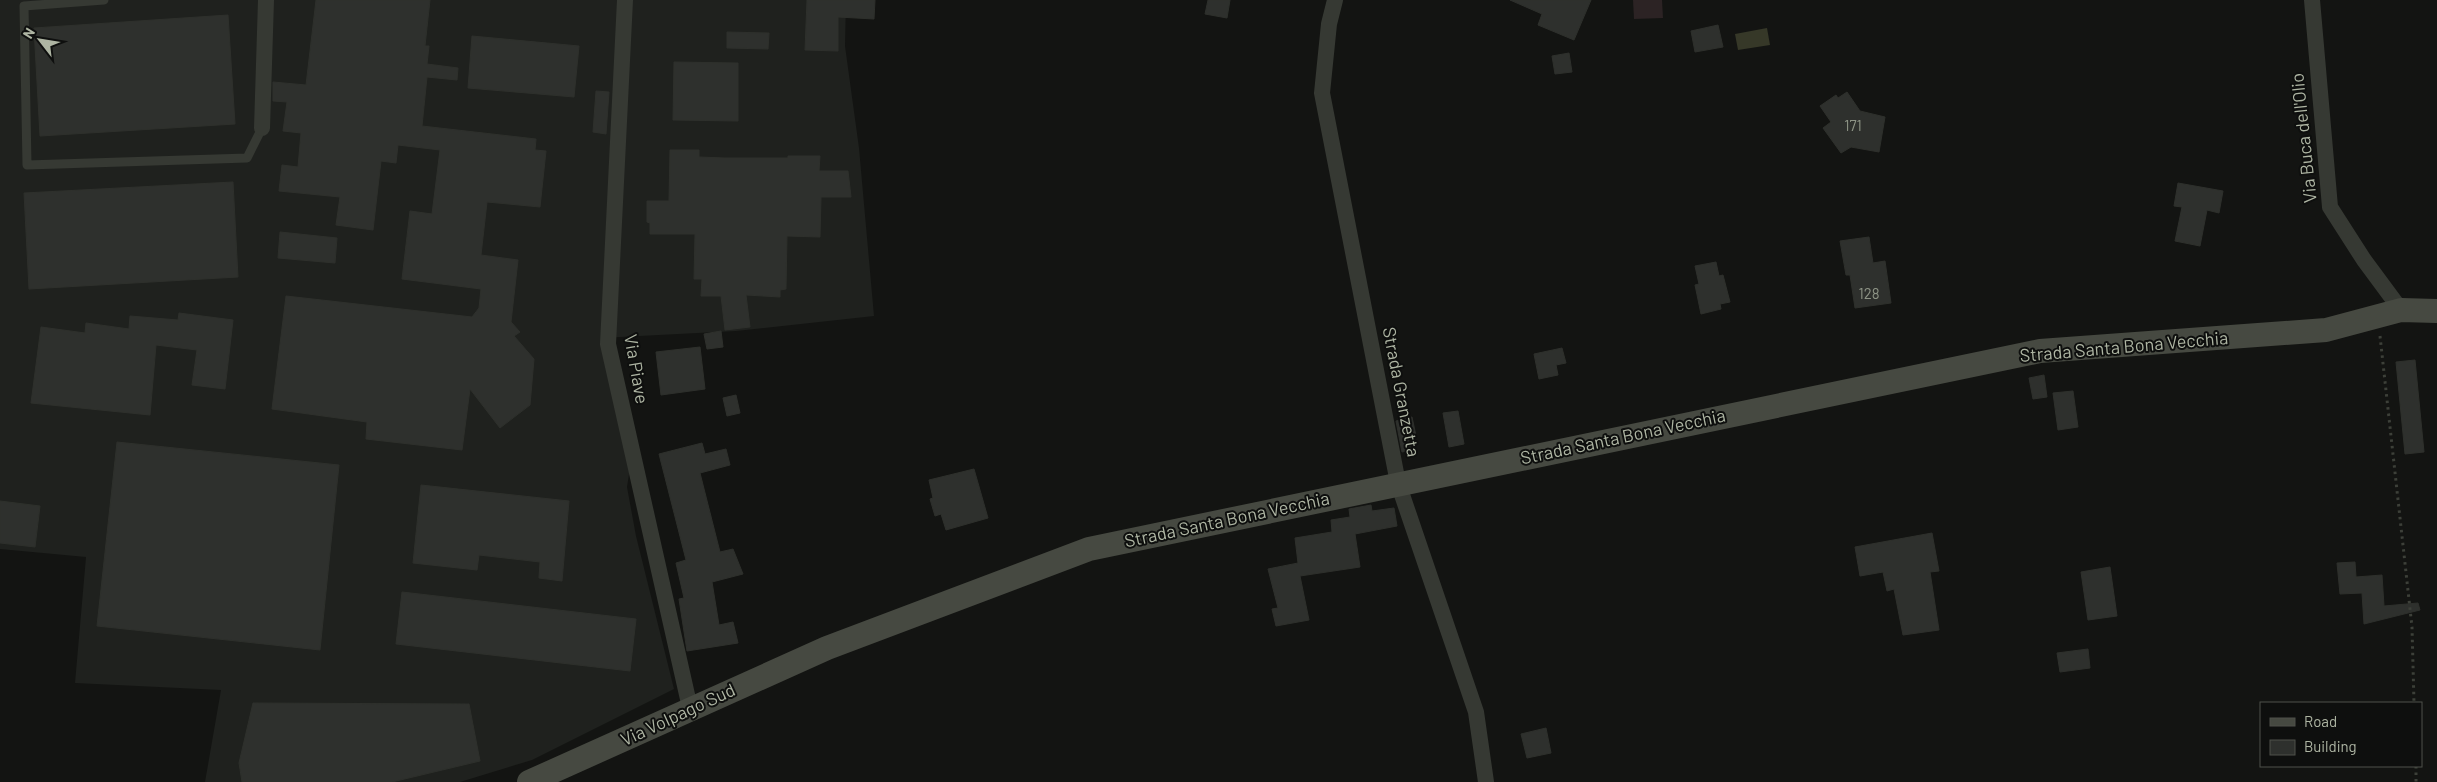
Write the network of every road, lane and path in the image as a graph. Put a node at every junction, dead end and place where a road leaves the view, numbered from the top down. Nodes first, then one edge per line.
1 (104, 0) edge
2 (266, 0) edge
3 (625, 0) edge
4 (1335, 0) edge
5 (2312, 0) edge
6 (262, 128) joint
7 (2401, 310) junction
8 (2437, 311) edge
9 (2378, 318) junction
10 (1398, 483) junction
11 (827, 648) joint
12 (2414, 702) edge
13 (690, 708) junction
14 (2416, 767) edge
15 (544, 779) edge
16 (1486, 782) edge
17 (2416, 782) edge

1 - 6 lane
2 - 6 street
3 - 13 street, Via Piave
4 - 10 street, Strada Granzetta
5 - 7 street, Via Buca dell'Olio
7 - 8 street, Strada Santa Bona Vecchia
7 - 9 street, Strada Santa Bona Vecchia
9 - 10 street, Strada Santa Bona Vecchia
9 - 12 path
10 - 11 street, Strada Santa Bona Vecchia
10 - 16 street, Strada Granzetta
11 - 13 street, Via Volpago Sud
13 - 15 street, Via Volpago Sud
14 - 17 path

